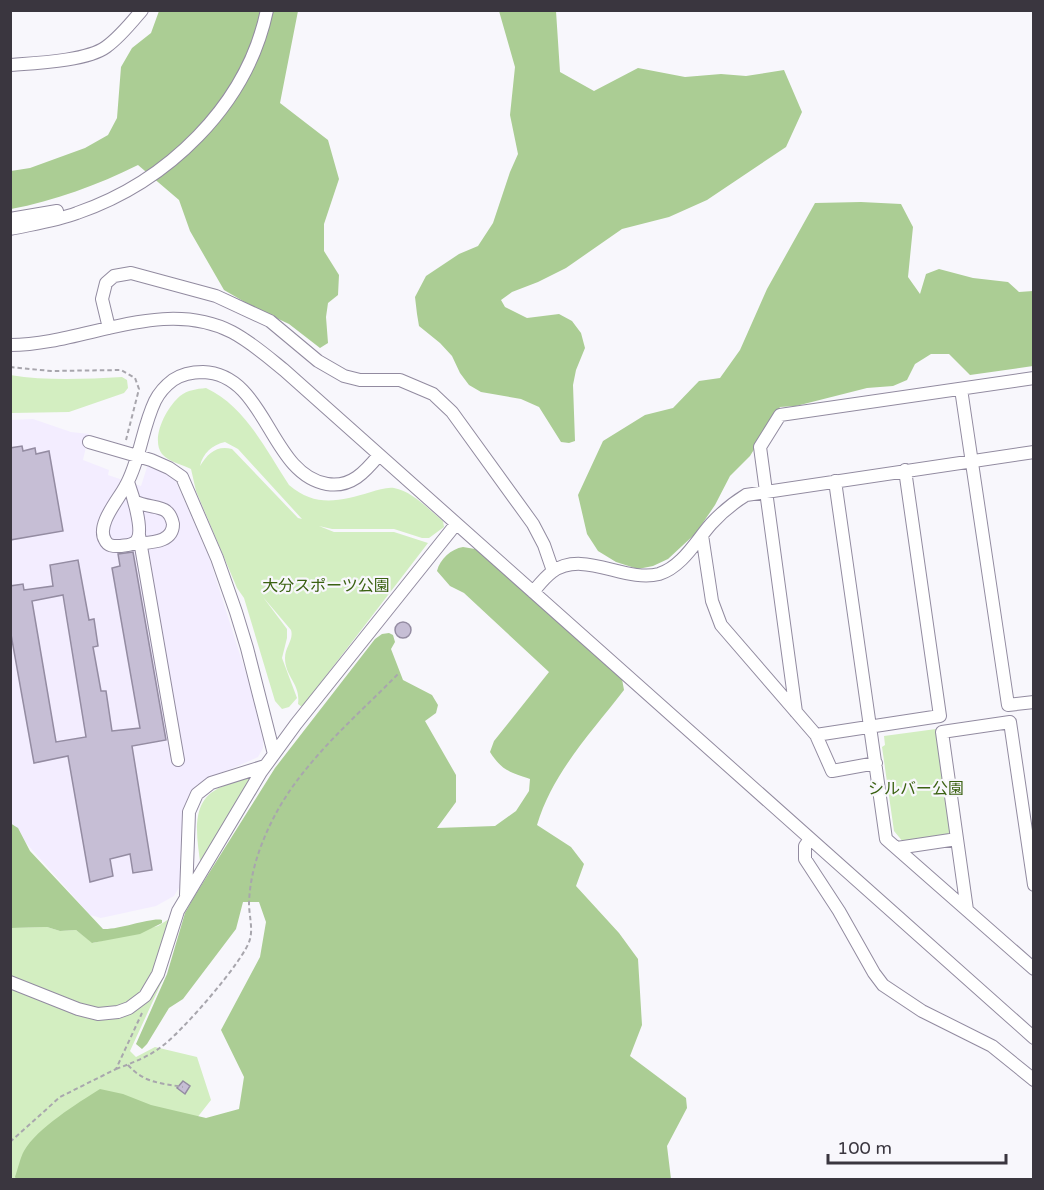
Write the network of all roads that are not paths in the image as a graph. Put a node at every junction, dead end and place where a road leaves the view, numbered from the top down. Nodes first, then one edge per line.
1 (142, 10) edge
2 (267, 10) edge
3 (10, 65) edge
4 (124, 192) junction
5 (10, 219) edge
6 (10, 229) edge
7 (109, 328) junction
8 (10, 345) edge
9 (1034, 378) edge
10 (961, 388) junction
11 (89, 442) dead end
12 (1034, 452) edge
13 (136, 455) junction
14 (379, 455) junction
15 (972, 461) junction
16 (905, 471) junction
17 (835, 481) junction
18 (128, 482) junction
19 (765, 491) junction
20 (134, 501) junction
21 (456, 524) junction
22 (702, 535) junction
23 (138, 541) junction
24 (553, 571) junction
25 (533, 592) junction
26 (1034, 702) edge
27 (796, 712) junction
28 (870, 727) junction
29 (816, 735) junction
30 (274, 754) junction
31 (178, 760) dead end
32 (876, 763) junction
33 (265, 766) junction
34 (810, 839) junction
35 (957, 839) junction
36 (897, 848) junction
37 (1034, 885) edge
38 (186, 896) junction
39 (967, 910) junction
40 (1034, 969) edge
41 (10, 982) edge
42 (1034, 1038) edge
43 (1034, 1080) edge

1 - 3 street
2 - 4 street
4 - 5 street
4 - 6 street
7 - 8 street
7 - 14 street
7 - 24 street
9 - 10 street
10 - 15 street
10 - 19 street
11 - 13 street
12 - 15 street
13 - 14 street
13 - 18 street
13 - 30 street
14 - 21 street
15 - 16 street
15 - 26 street
16 - 17 street
16 - 28 street
17 - 19 street
17 - 28 street
18 - 20 street
18 - 23 street
19 - 22 street
19 - 27 street
20 - 23 street
20 - 23 street
21 - 25 street
21 - 30 street
22 - 24 street
22 - 27 street
23 - 31 street
24 - 25 street
25 - 34 street
27 - 29 street
28 - 29 street
28 - 32 street
29 - 32 street
30 - 33 street
32 - 36 street
33 - 38 street
33 - 38 street
34 - 42 street
34 - 43 street
35 - 36 street
35 - 37 street
35 - 39 street
36 - 39 street
38 - 41 street
39 - 40 street

